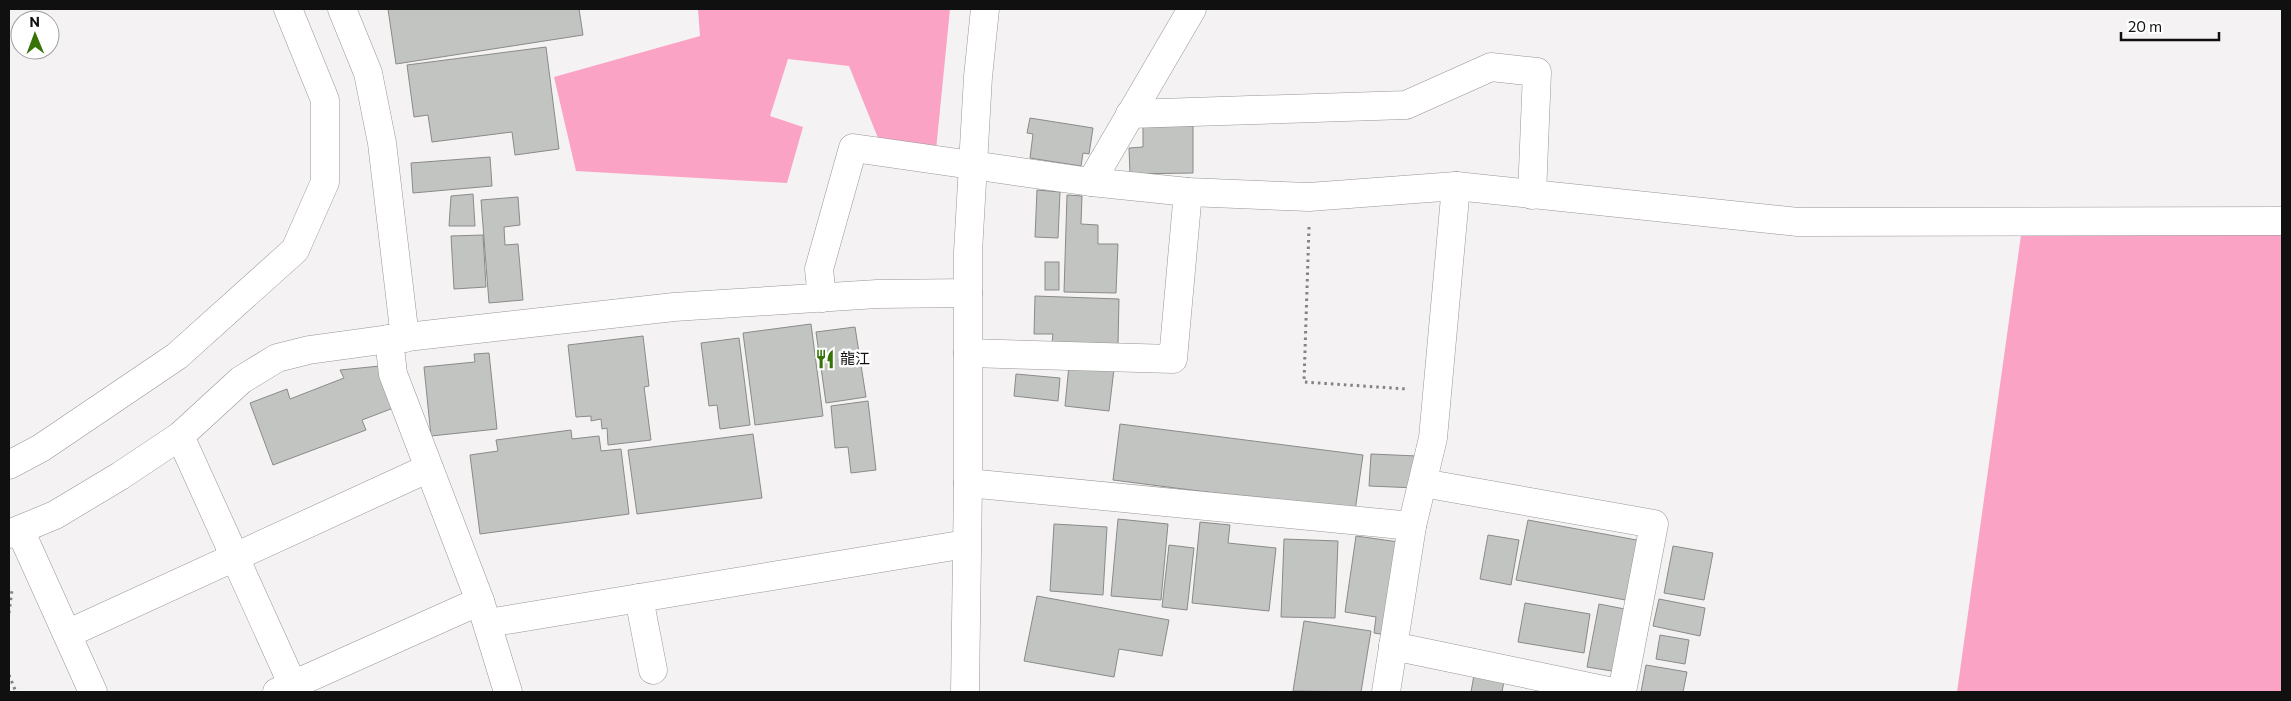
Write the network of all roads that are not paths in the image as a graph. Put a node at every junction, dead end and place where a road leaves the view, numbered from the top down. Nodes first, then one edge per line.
1 (288, 9) edge
2 (342, 9) edge
3 (984, 9) edge
4 (1192, 9) edge
5 (1130, 114) junction
6 (973, 164) junction
7 (1091, 182) junction
8 (1456, 186) junction
9 (1188, 192) junction
10 (1532, 195) junction
11 (2282, 221) edge
12 (968, 292) junction
13 (822, 298) junction
14 (397, 338) junction
15 (968, 353) junction
16 (180, 436) junction
17 (9, 465) edge
18 (429, 468) junction
19 (968, 483) junction
20 (1423, 483) junction
21 (1412, 526) junction
22 (15, 532) edge
23 (966, 544) junction
24 (235, 557) junction
25 (639, 598) junction
26 (484, 612) junction
27 (67, 634) junction
28 (1393, 646) junction
29 (653, 670) dead end
30 (289, 690) edge
31 (92, 692) edge
32 (508, 692) edge
33 (965, 692) edge
34 (1386, 692) edge
35 (1613, 692) edge
36 (1622, 692) edge

1 - 17 street
2 - 14 street
3 - 6 street
4 - 5 street
5 - 7 street
5 - 10 street
6 - 7 street
6 - 12 street
6 - 13 street
7 - 9 street
8 - 9 street
8 - 10 street
8 - 20 street
9 - 15 street
10 - 11 street
12 - 13 street
12 - 15 street
13 - 14 street
14 - 16 street
14 - 18 street
15 - 19 street
16 - 22 street
16 - 24 street
18 - 24 street
18 - 26 street
19 - 21 street
19 - 23 street
20 - 21 street
20 - 36 street
21 - 28 street
22 - 27 street
23 - 25 street
23 - 33 street
24 - 27 street
24 - 30 street
25 - 26 street
25 - 29 street
26 - 30 street
26 - 32 street
27 - 31 street
28 - 34 street
28 - 35 street

